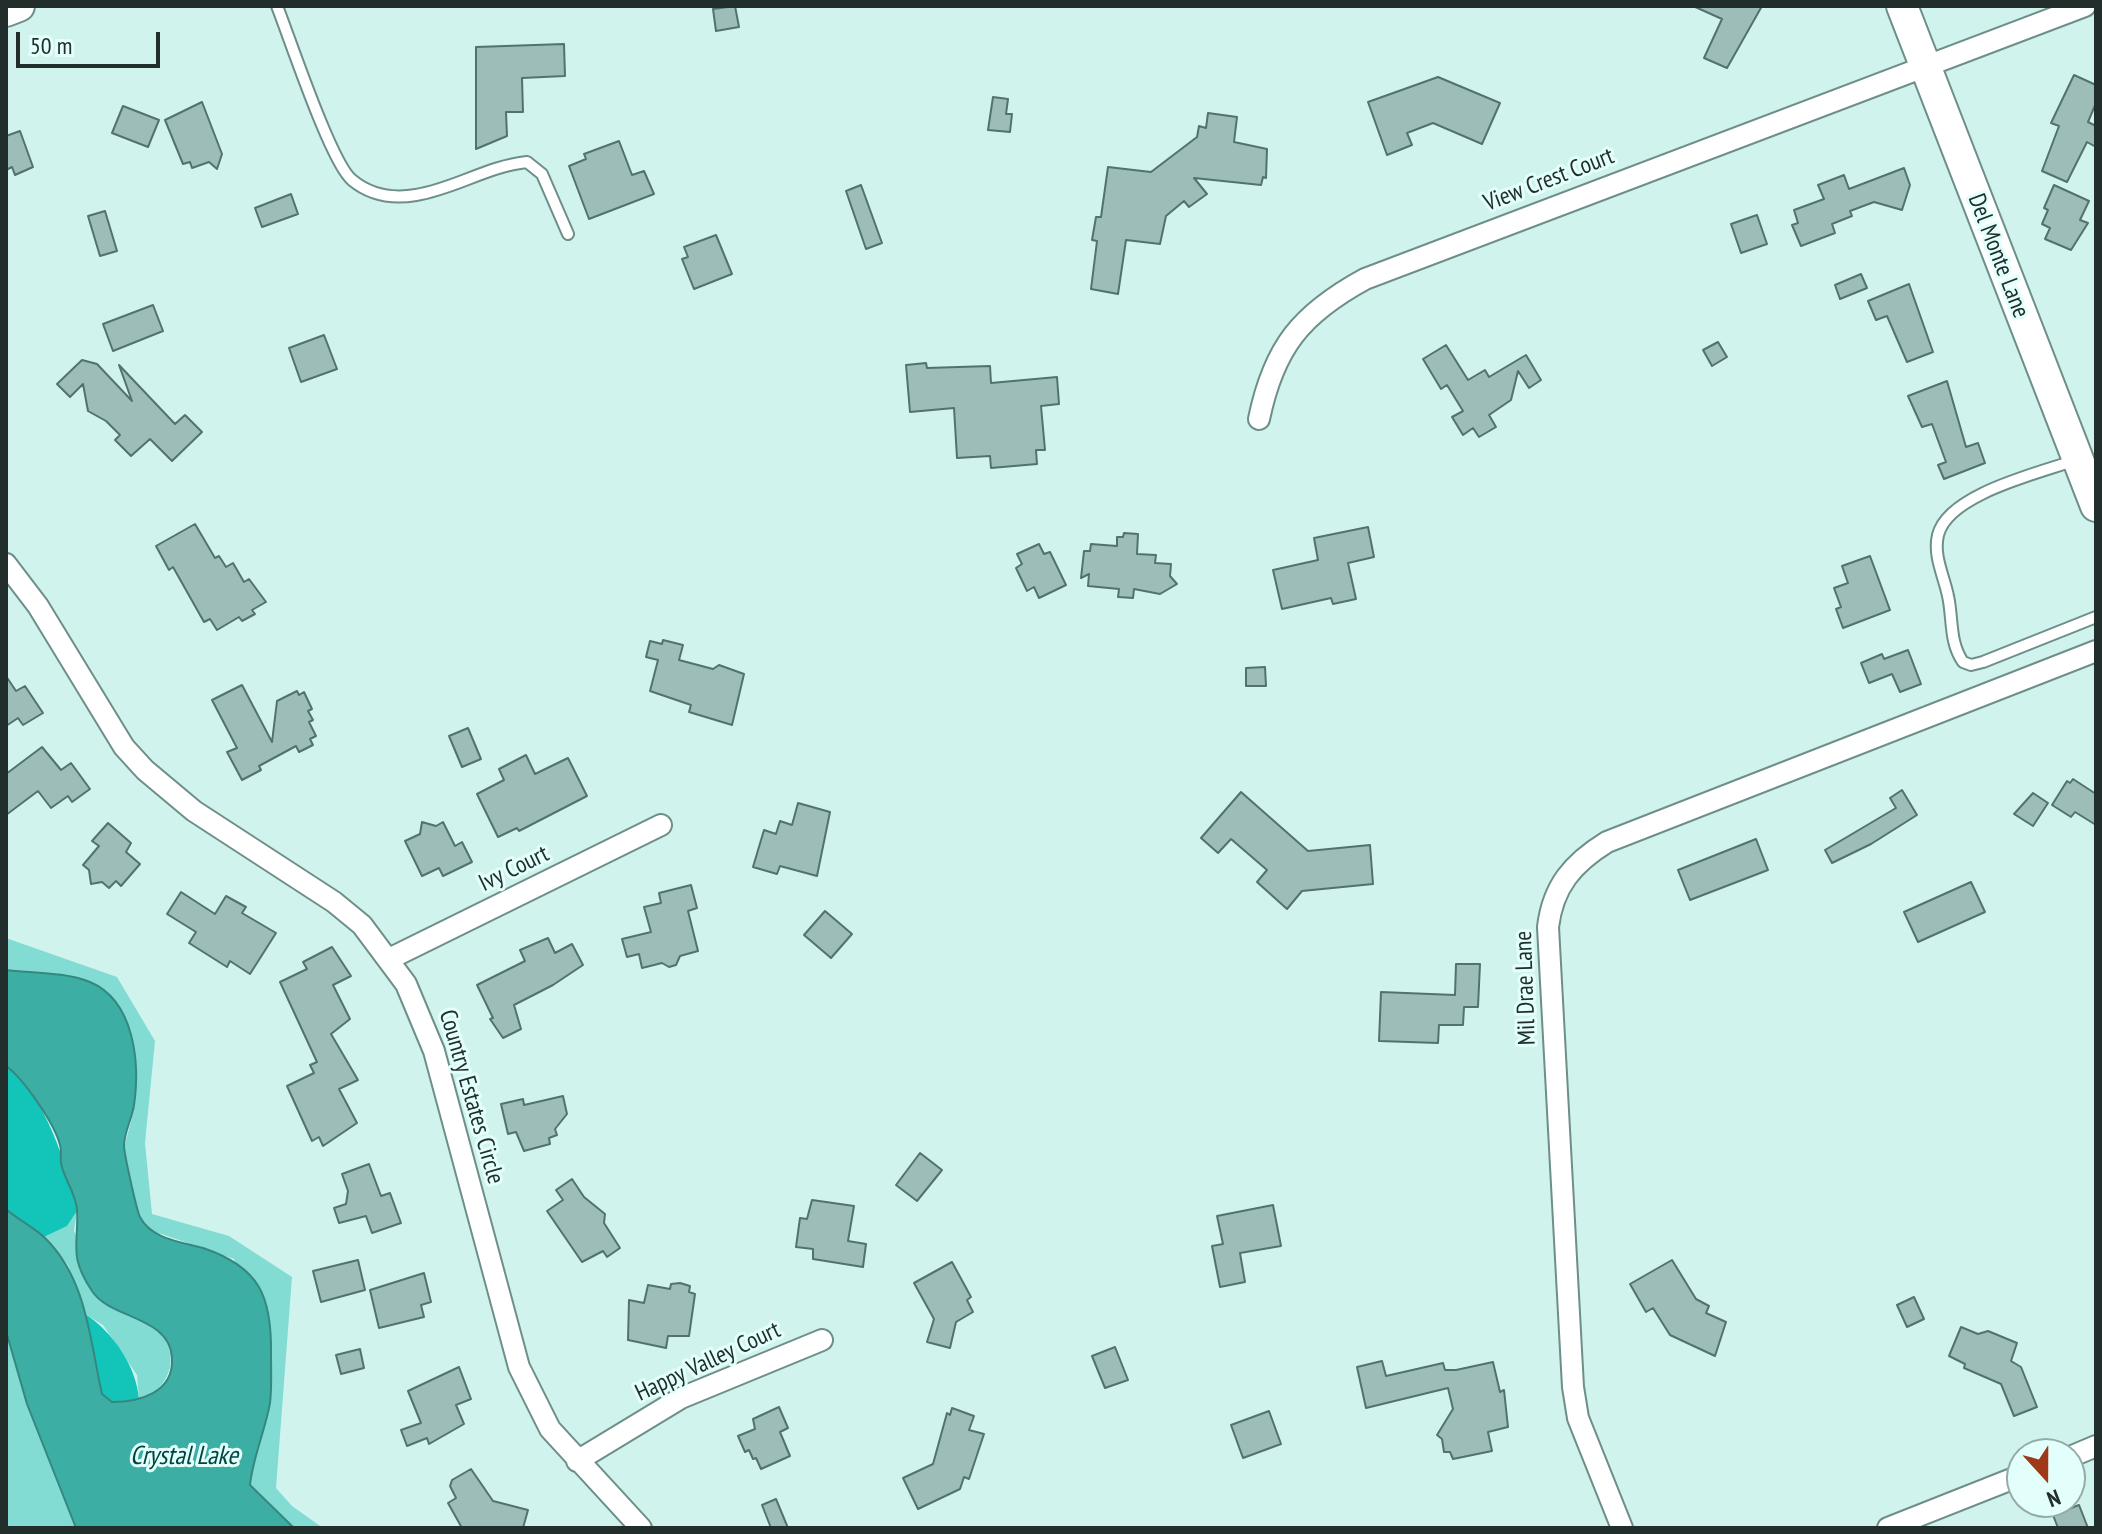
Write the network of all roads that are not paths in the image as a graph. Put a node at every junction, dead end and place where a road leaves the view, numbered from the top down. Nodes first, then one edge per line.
1 (19, 6) edge
2 (277, 6) edge
3 (1902, 6) edge
4 (2085, 6) edge
5 (6, 11) edge
6 (1925, 67) junction
7 (568, 234) dead end
8 (1259, 419) dead end
9 (2078, 459) junction
10 (2096, 506) edge
11 (6, 564) edge
12 (2096, 617) edge
13 (2096, 651) edge
14 (661, 825) dead end
15 (389, 959) junction
16 (822, 1340) dead end
17 (577, 1461) junction
18 (2006, 1481) edge
19 (641, 1528) edge
20 (1622, 1528) edge
21 (1888, 1528) edge

1 - 5 street
2 - 7 lane
3 - 6 street, Del Monte Lane
4 - 6 street, View Crest Court
6 - 8 street, View Crest Court
6 - 9 street, Del Monte Lane
9 - 10 street, Del Monte Lane
9 - 12 lane
11 - 15 street, Country Estates Circle
13 - 20 street, Mil Drae Lane
14 - 15 street, Ivy Court
15 - 17 street, Country Estates Circle
16 - 17 street, Happy Valley Court
17 - 19 street, Country Estates Circle
18 - 21 street

